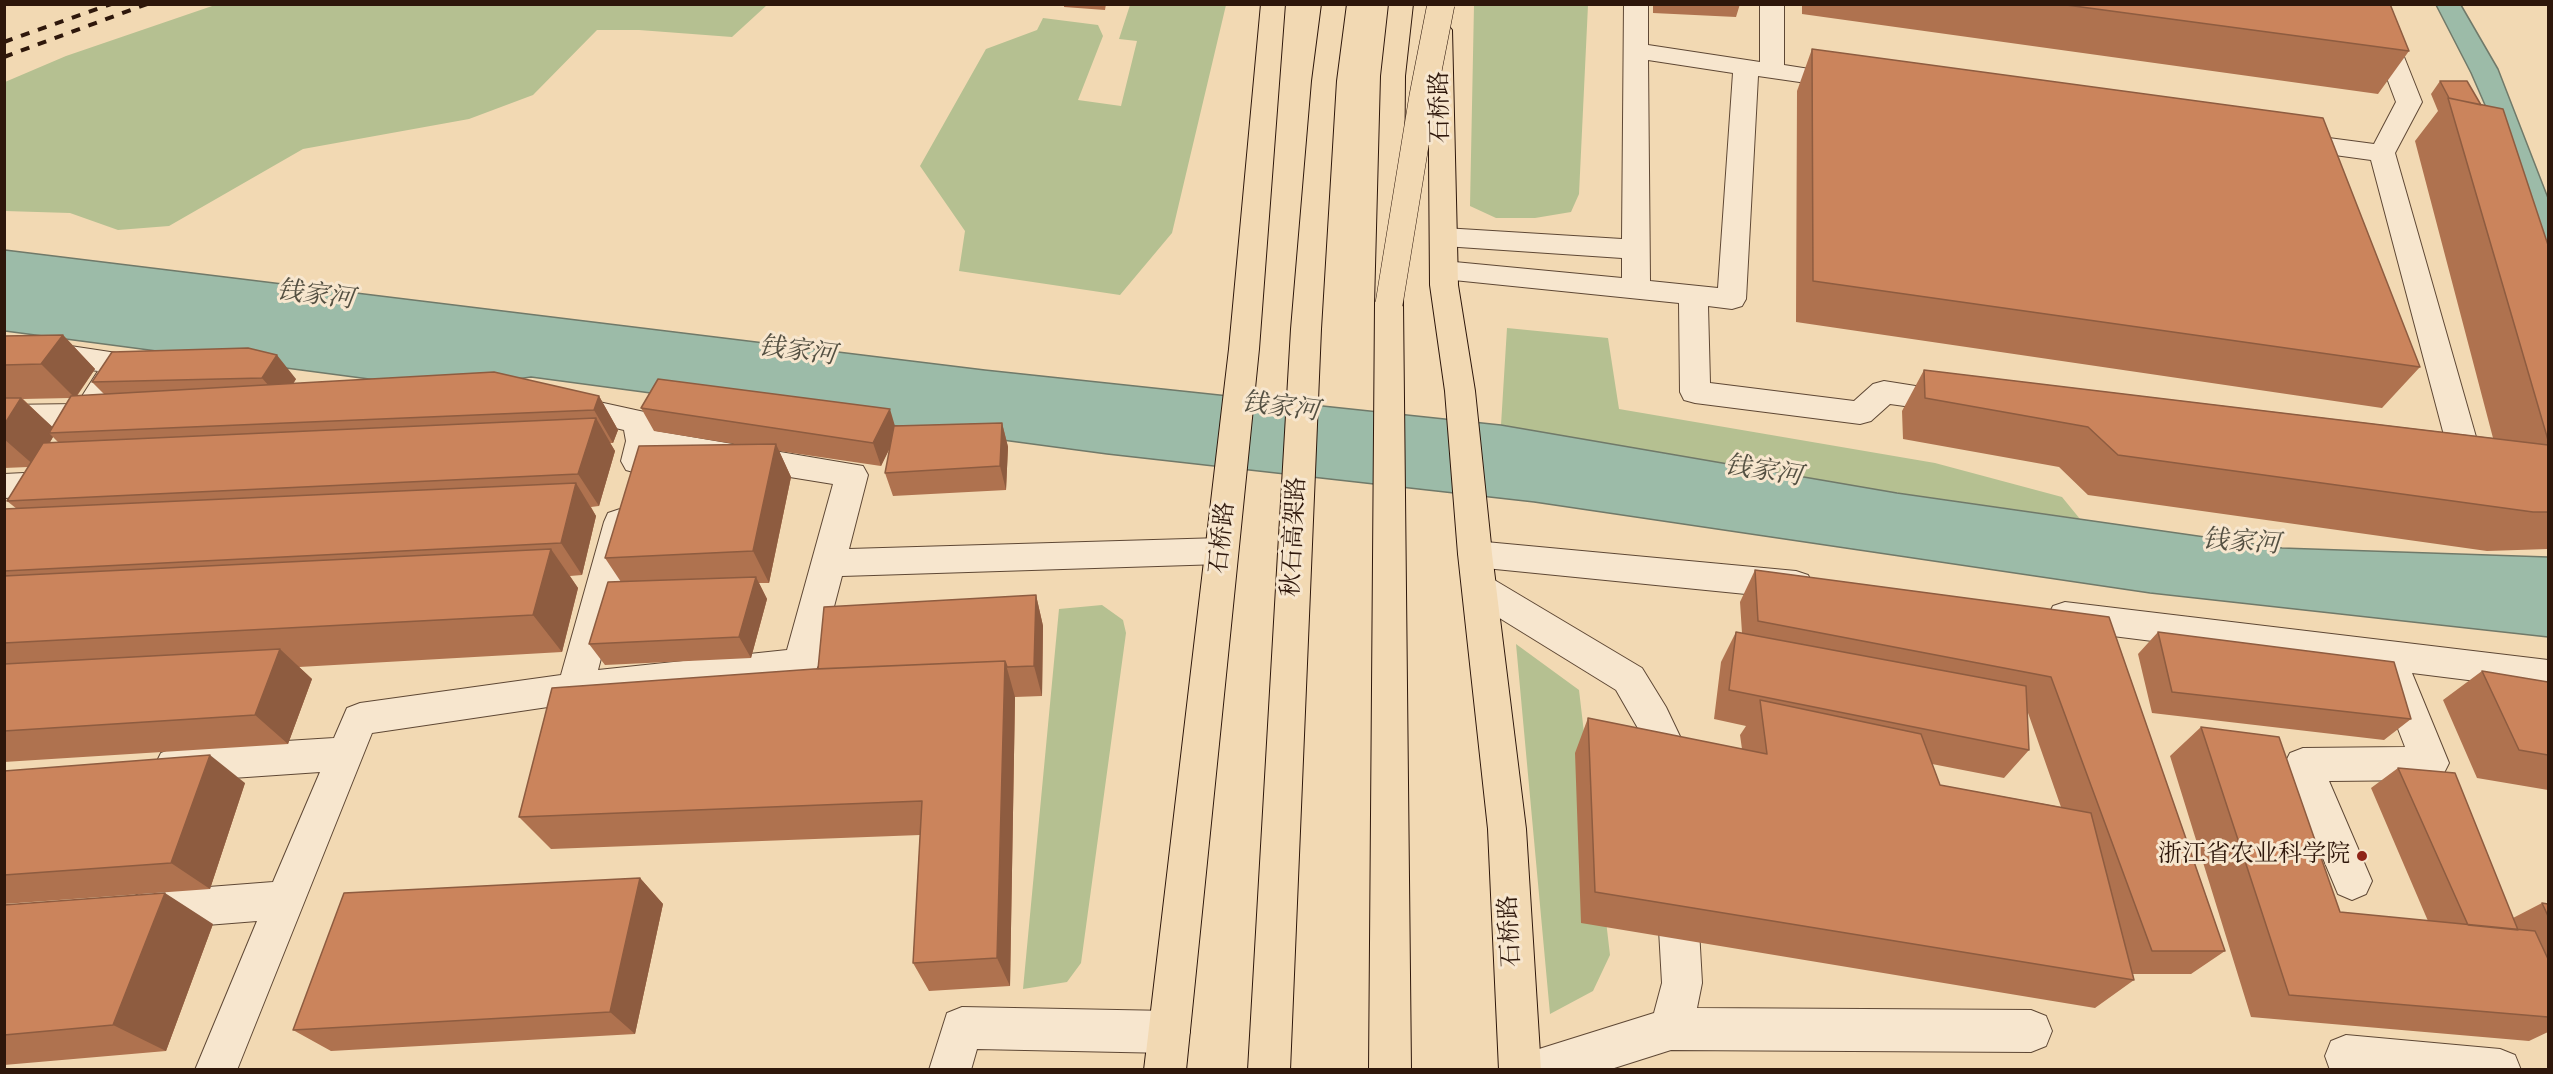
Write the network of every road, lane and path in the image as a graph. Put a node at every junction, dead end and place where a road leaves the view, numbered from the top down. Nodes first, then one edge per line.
1 (1273, 4) edge
2 (1334, 4) edge
3 (1401, 4) edge
4 (1441, 4) edge
5 (1636, 4) edge
6 (1772, 4) edge
7 (2371, 4) edge
8 (1636, 51) junction
9 (1759, 70) junction
10 (1866, 84) edge
11 (2265, 137) edge
12 (2382, 153) junction
13 (1444, 237) junction
14 (1636, 249) junction
15 (1444, 271) junction
16 (1636, 289) junction
17 (1693, 295) junction
18 (1389, 304) junction
19 (4, 354) edge
20 (544, 401) edge
21 (1977, 404) edge
22 (85, 415) junction
23 (4, 417) edge
24 (135, 417) edge
25 (642, 441) junction
26 (2409, 460) edge
27 (45, 484) junction
28 (4, 486) edge
29 (28, 514) edge
30 (1221, 551) junction
31 (1475, 557) junction
32 (828, 563) junction
33 (1830, 588) edge
34 (2032, 612) edge
35 (2388, 655) junction
36 (2548, 675) edge
37 (575, 688) junction
38 (345, 754) junction
39 (146, 767) edge
40 (1673, 809) edge
41 (1675, 855) edge
42 (2352, 881) dead end
43 (286, 900) junction
44 (110, 914) edge
45 (1671, 1029) junction
46 (2031, 1031) dead end
47 (1167, 1051) edge
48 (2346, 1056) dead end
49 (216, 1070) edge
50 (950, 1070) edge
51 (1269, 1070) edge
52 (1390, 1070) edge
53 (1520, 1070) edge
54 (1539, 1070) edge
55 (2500, 1070) edge

1 - 30 main road, 石桥路
2 - 51 main road, 秋石高架路
3 - 18 main road, bridge
4 - 13 main road, 石桥路
4 - 18 main road, bridge
5 - 8 street
6 - 9 street
7 - 12 street
8 - 9 street
8 - 14 street
9 - 10 street
9 - 17 street
11 - 12 street
12 - 26 street
13 - 14 street
13 - 15 main road, 石桥路
14 - 16 street
15 - 16 street
15 - 31 main road, 石桥路
16 - 17 street
17 - 21 street
18 - 52 main road
19 - 22 street
20 - 25 street
22 - 23 street
22 - 24 street
22 - 27 street
25 - 32 street
25 - 37 street
27 - 28 street
27 - 29 street
30 - 32 street
30 - 47 main road, 石桥路
31 - 33 street
31 - 40 street
31 - 53 main road, 石桥路
32 - 37 street
34 - 35 street
35 - 36 street
35 - 42 street
37 - 38 street
38 - 39 street
38 - 43 street
41 - 45 street
43 - 44 street
43 - 49 street
45 - 46 street
45 - 54 street
47 - 50 street
48 - 55 street

